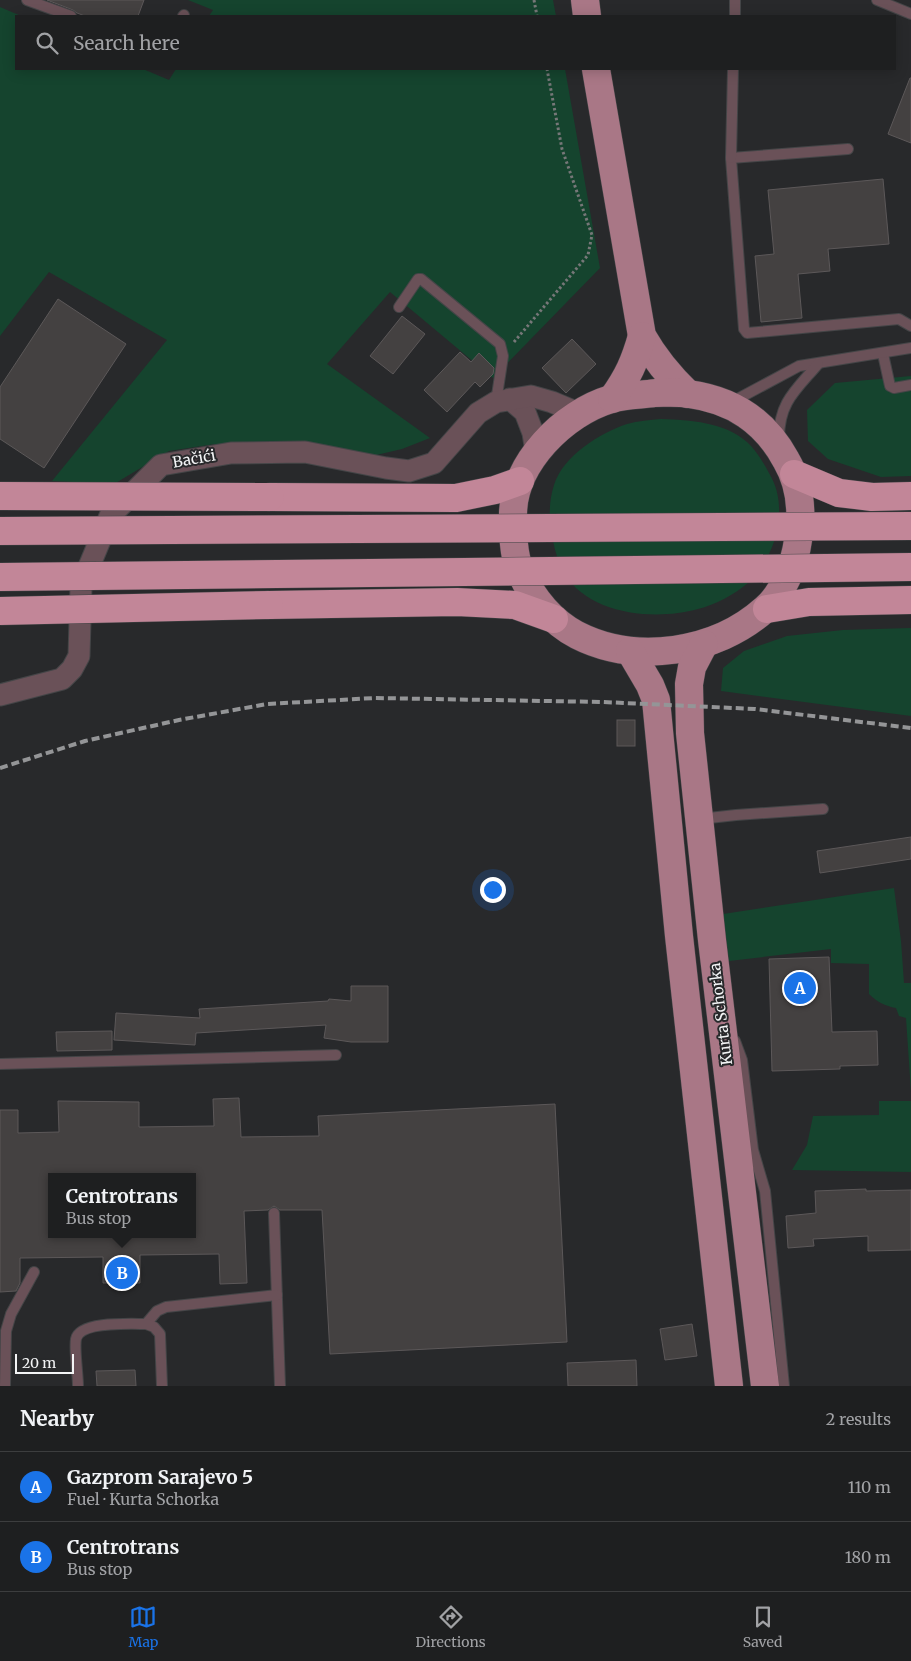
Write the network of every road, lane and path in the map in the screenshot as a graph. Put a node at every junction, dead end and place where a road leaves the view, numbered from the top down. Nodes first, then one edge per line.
1 (27, 0) edge
2 (534, 0) edge
3 (585, 0) edge
4 (735, 0) edge
5 (877, 0) edge
6 (911, 14) edge
7 (67, 15) edge
8 (537, 15) edge
9 (587, 15) edge
10 (735, 15) edge
11 (547, 70) edge
12 (596, 70) edge
13 (733, 70) edge
14 (848, 149) dead end
15 (731, 158) junction
16 (399, 307) dead end
17 (911, 326) edge
18 (642, 336) junction
19 (911, 348) edge
20 (883, 354) junction
21 (503, 356) junction
22 (818, 364) junction
23 (911, 385) edge
24 (688, 394) junction
25 (612, 399) junction
26 (503, 400) junction
27 (729, 404) junction
28 (578, 413) junction
29 (780, 447) junction
30 (536, 452) junction
31 (794, 474) junction
32 (520, 481) junction
33 (0, 496) edge
34 (911, 496) edge
35 (911, 526) edge
36 (0, 531) edge
37 (911, 566) edge
38 (0, 577) edge
39 (911, 600) edge
40 (766, 609) junction
41 (0, 611) edge
42 (554, 619) junction
43 (704, 644) junction
44 (630, 651) junction
45 (1, 694) edge
46 (823, 809) dead end
47 (699, 820) junction
48 (719, 996) junction
49 (336, 1055) dead end
50 (0, 1064) edge
51 (274, 1213) dead end
52 (34, 1272) dead end
53 (277, 1295) junction
54 (146, 1324) junction
55 (5, 1386) edge
56 (78, 1386) edge
57 (162, 1386) edge
58 (280, 1386) edge
59 (729, 1386) edge
60 (765, 1386) edge
61 (784, 1386) edge

1 - 7 lane
2 - 8 path
3 - 9 main road
4 - 10 lane
5 - 6 lane
11 - 21 path
12 - 18 main road
13 - 15 lane
14 - 15 lane
15 - 17 lane
16 - 21 lane
18 - 24 main road
18 - 25 main road
19 - 20 lane
20 - 22 lane
20 - 23 lane
21 - 26 lane
22 - 27 lane
22 - 29 lane
24 - 25 main road
24 - 27 main road
25 - 28 main road
26 - 28 street, Bačići
26 - 30 street
26 - 45 street, Bačići
27 - 29 main road
28 - 30 main road
29 - 31 main road
30 - 32 main road
31 - 34 highway
31 - 40 main road
32 - 33 highway, bridge
32 - 42 main road
35 - 36 highway, bridge
37 - 38 highway, bridge
39 - 40 highway
40 - 43 main road
41 - 42 highway, bridge
42 - 44 main road
43 - 44 main road
43 - 47 main road, Kurta Schorka
44 - 59 main road
46 - 47 lane
47 - 48 main road, Kurta Schorka
48 - 60 main road, Kurta Schorka
48 - 61 lane
49 - 50 lane
51 - 53 lane
52 - 55 lane
53 - 54 lane
53 - 58 lane
54 - 56 lane
54 - 57 lane

